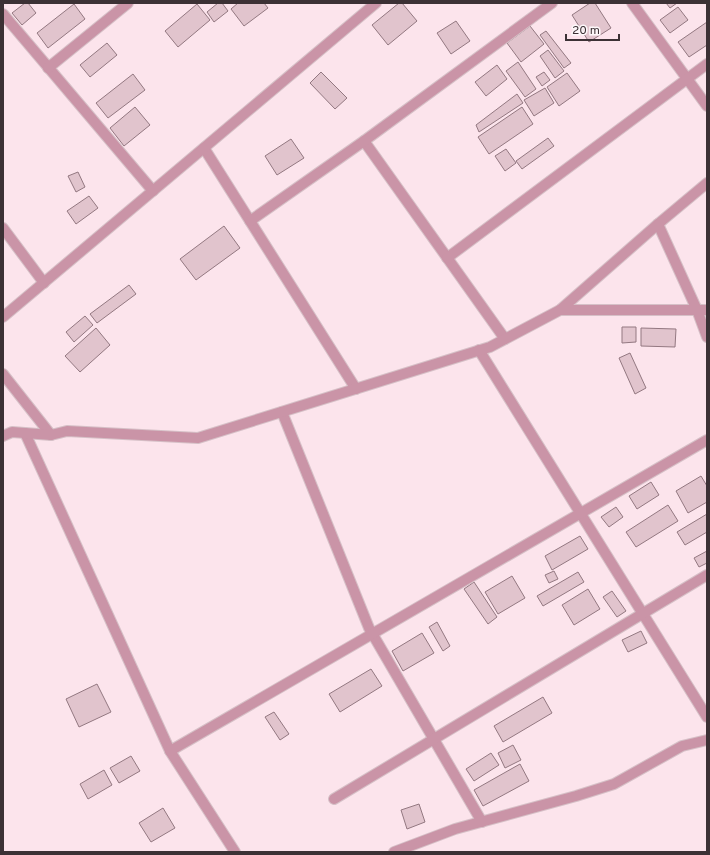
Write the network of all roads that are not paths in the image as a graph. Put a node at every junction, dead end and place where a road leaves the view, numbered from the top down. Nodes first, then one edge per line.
1 (128, 3) edge
2 (376, 3) edge
3 (552, 3) edge
4 (632, 3) edge
5 (3, 14) edge
6 (707, 64) edge
7 (48, 68) junction
8 (687, 79) junction
9 (707, 106) edge
10 (364, 141) junction
11 (204, 148) junction
12 (707, 183) edge
13 (153, 191) junction
14 (250, 221) junction
15 (658, 224) junction
16 (3, 228) edge
17 (447, 258) junction
18 (44, 283) junction
19 (560, 310) junction
20 (702, 310) edge
21 (3, 317) edge
22 (707, 337) edge
23 (505, 339) junction
24 (479, 350) junction
25 (3, 374) edge
26 (356, 389) junction
27 (282, 412) junction
28 (25, 433) junction
29 (52, 435) junction
30 (3, 436) edge
31 (707, 440) edge
32 (580, 513) junction
33 (707, 575) edge
34 (642, 614) junction
35 (373, 634) junction
36 (707, 717) edge
37 (434, 740) junction
38 (707, 740) edge
39 (170, 751) junction
40 (334, 799) dead end
41 (482, 822) junction
42 (235, 852) edge
43 (394, 852) edge

1 - 7 street
2 - 11 street
3 - 10 street
4 - 8 street
5 - 7 street
6 - 8 street
7 - 13 street
8 - 9 street
8 - 17 street
10 - 14 street
10 - 17 street
11 - 13 street
11 - 14 street
12 - 15 street
13 - 18 street
14 - 26 street
15 - 19 street
15 - 20 street
16 - 18 street
17 - 23 street
18 - 21 street
19 - 20 street
19 - 23 street
20 - 22 street
23 - 24 street
24 - 26 street
24 - 32 street
25 - 29 street
26 - 27 street
27 - 29 street
27 - 35 street
28 - 29 street
28 - 30 street
28 - 39 street
31 - 32 street
32 - 34 street
32 - 35 street
33 - 34 street
34 - 36 street
34 - 37 street
35 - 37 street
35 - 39 street
37 - 40 street
37 - 41 street
38 - 41 street
39 - 42 street
41 - 43 street

